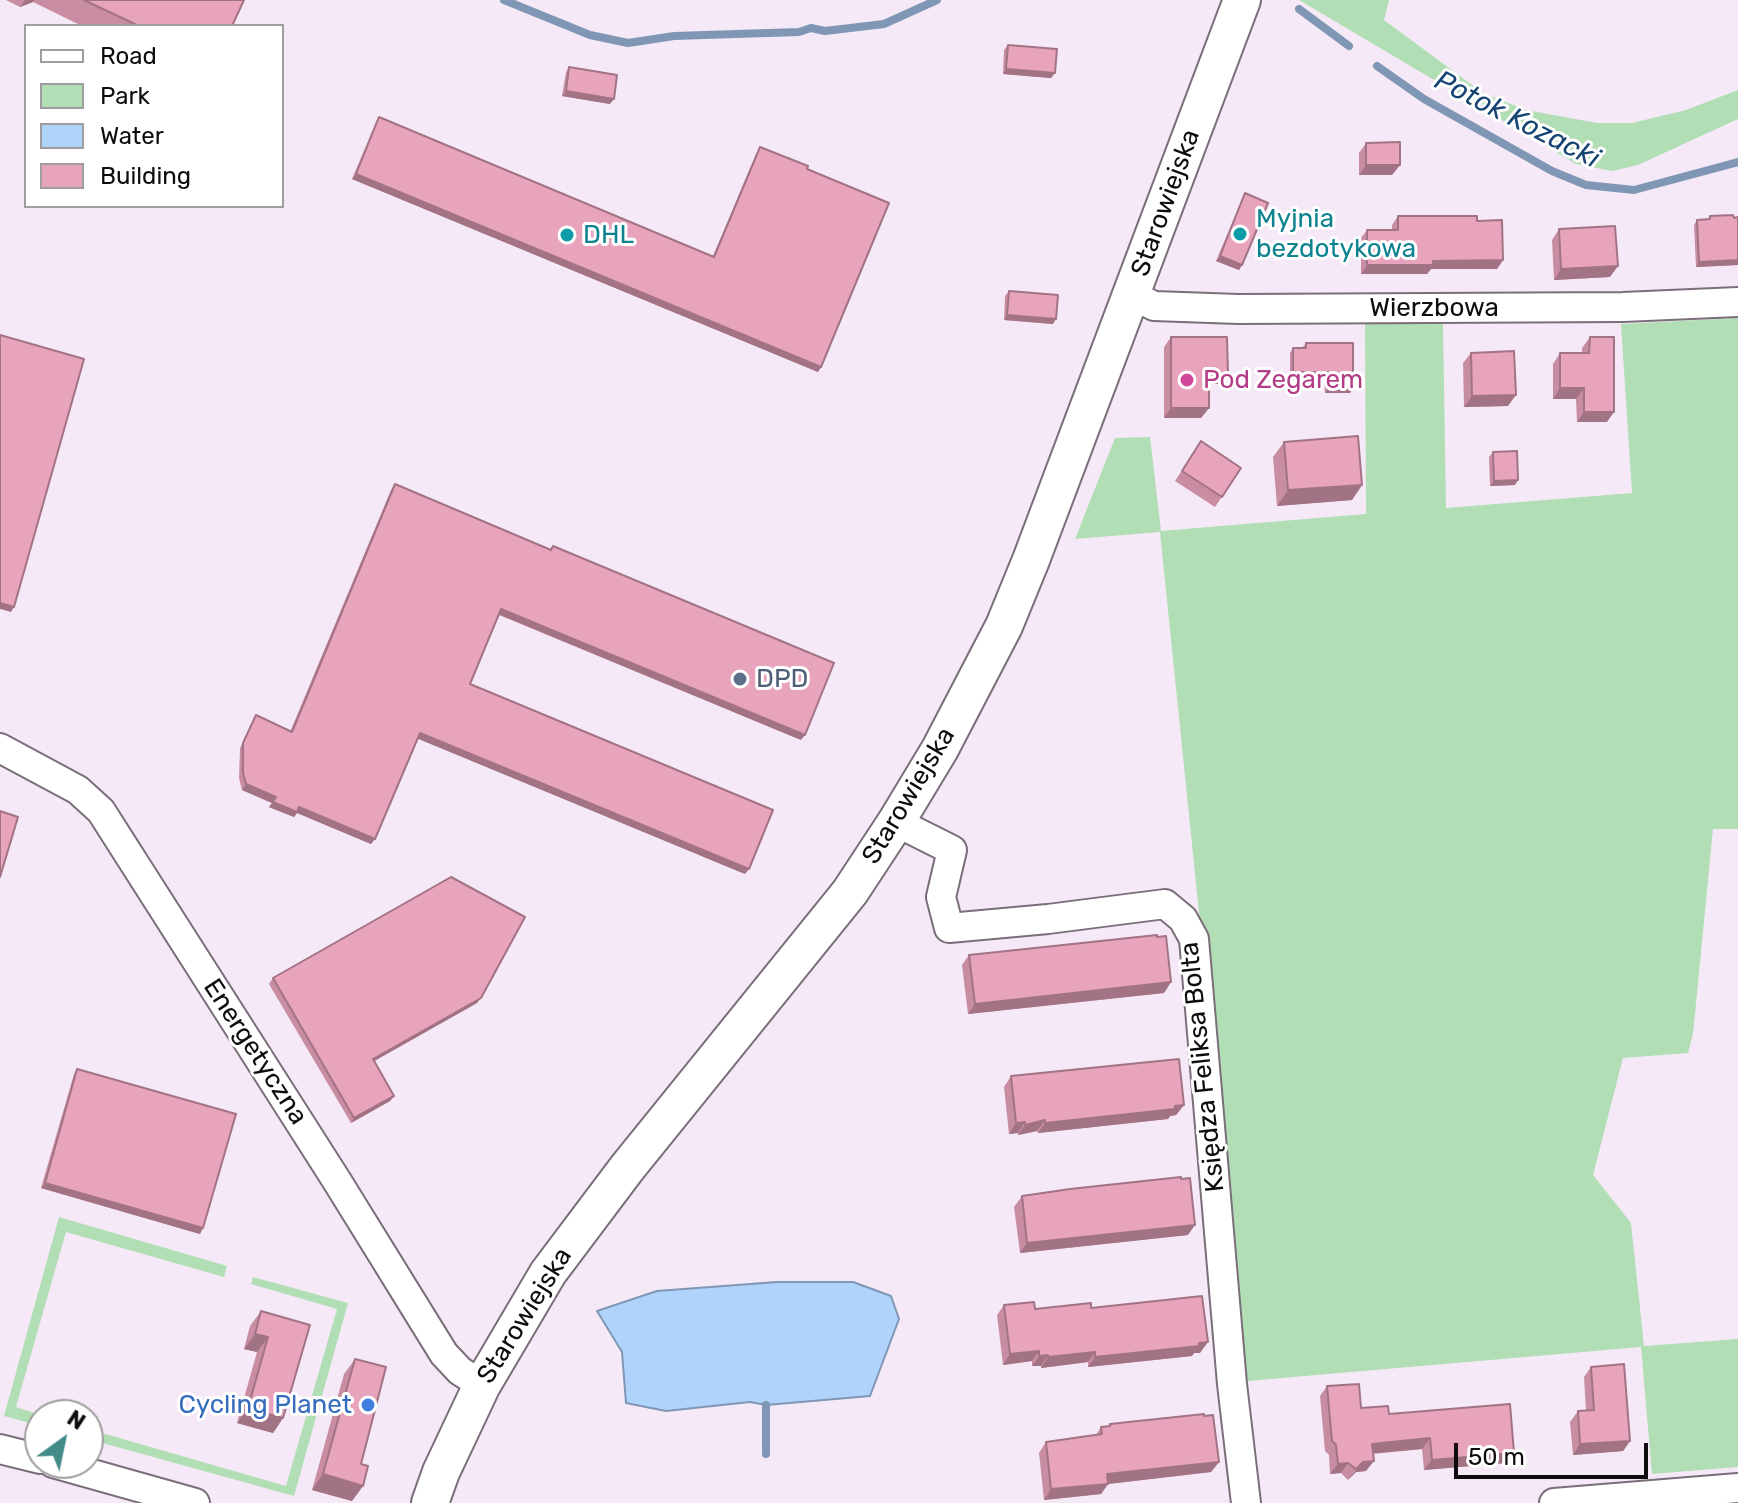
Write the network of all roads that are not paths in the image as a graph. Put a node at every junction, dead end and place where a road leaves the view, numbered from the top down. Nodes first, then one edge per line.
1 (1241, 3) edge
2 (1132, 295) junction
3 (1738, 302) edge
4 (0, 748) edge
5 (896, 822) junction
6 (482, 1385) junction
7 (0, 1449) edge
8 (24, 1455) edge
9 (104, 1477) edge
10 (1738, 1488) edge
11 (195, 1503) edge
12 (430, 1503) edge
13 (1246, 1503) edge
14 (1554, 1503) edge

1 - 2 street, Starowiejska
2 - 3 street, Wierzbowa
2 - 5 street, Starowiejska
4 - 6 street, Energetyczna
5 - 6 street, Starowiejska
5 - 13 street, Księdza Feliksa Bolta
6 - 12 street, Starowiejska
7 - 8 street
9 - 11 street
10 - 14 street

